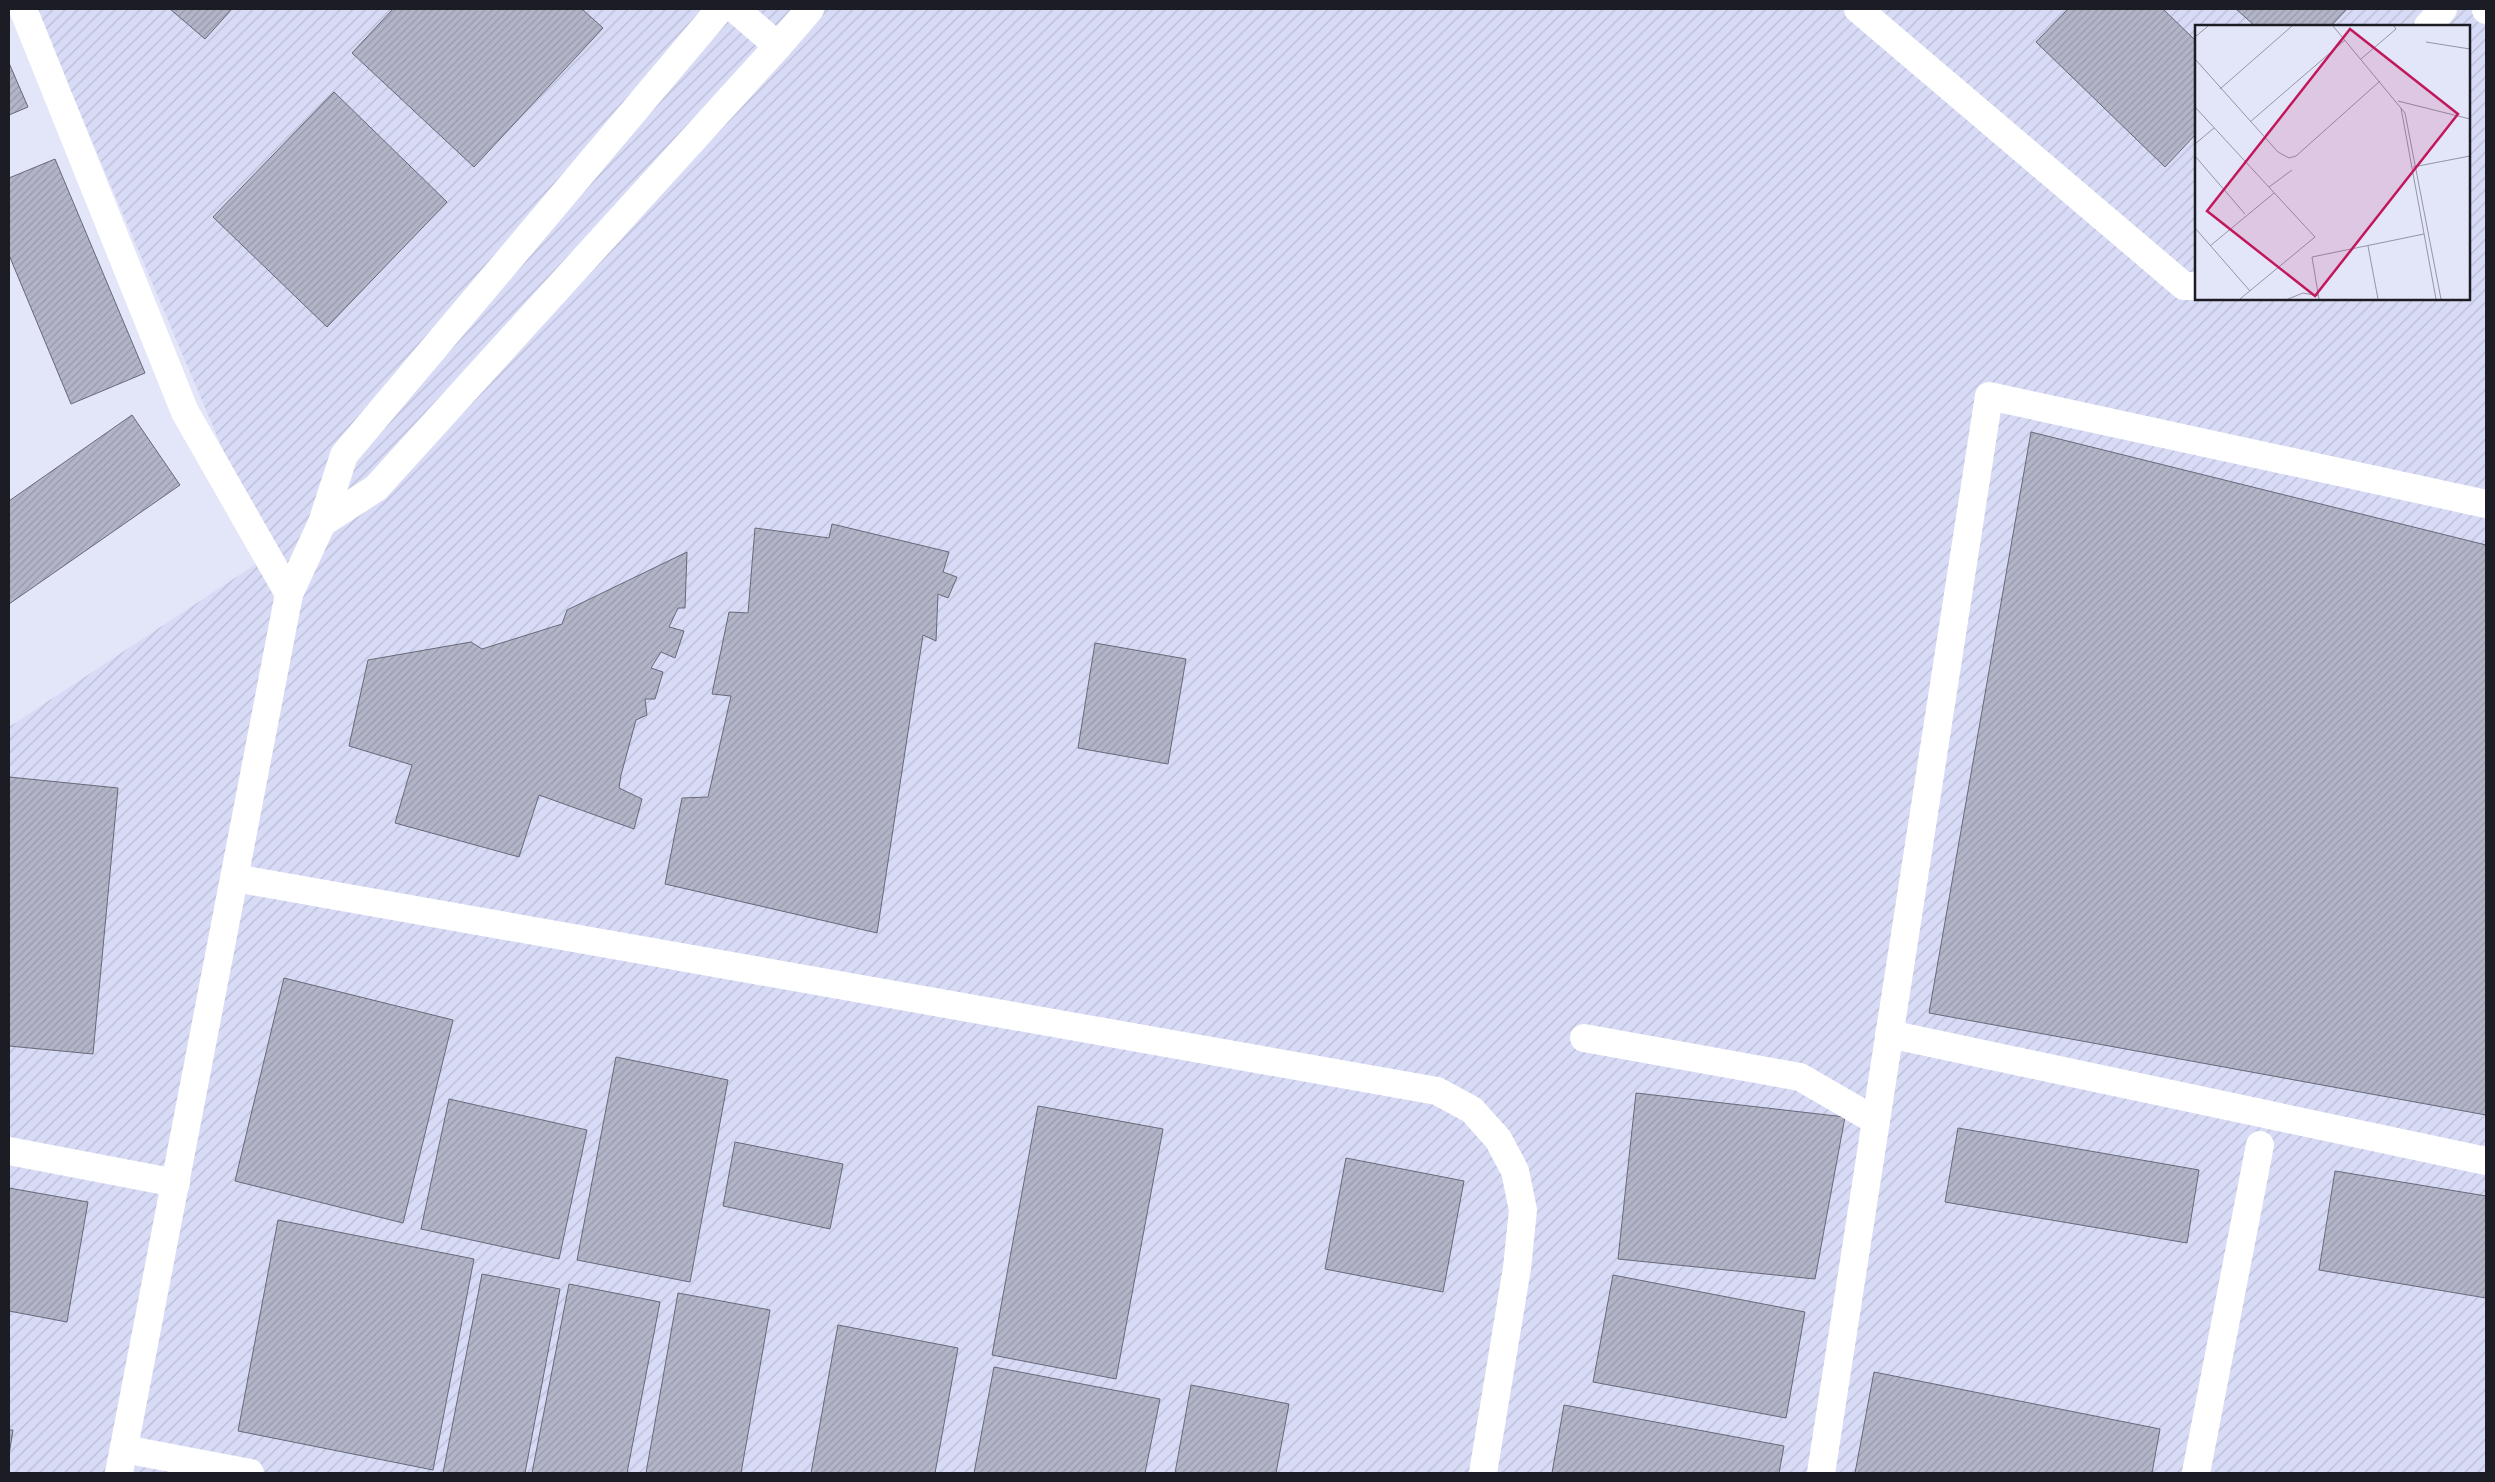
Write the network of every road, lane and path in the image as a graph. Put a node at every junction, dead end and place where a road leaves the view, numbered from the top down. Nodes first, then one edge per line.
1 (23, 9) edge
2 (720, 9) edge
3 (735, 9) edge
4 (810, 9) edge
5 (1858, 9) edge
6 (2443, 9) edge
7 (2429, 25) edge
8 (778, 46) junction
9 (2195, 286) edge
10 (2486, 504) edge
11 (322, 523) junction
12 (289, 594) junction
13 (235, 878) junction
14 (1889, 1034) junction
15 (1584, 1038) dead end
16 (1876, 1122) junction
17 (2260, 1145) dead end
18 (9, 1151) edge
19 (2486, 1161) edge
20 (176, 1183) junction
21 (122, 1461) edge
22 (250, 1473) edge
23 (1483, 1473) edge
24 (1821, 1473) edge
25 (2196, 1473) edge

1 - 12 street
2 - 11 street
3 - 8 street
4 - 8 street
5 - 9 street
6 - 7 street
8 - 11 street
10 - 14 street
11 - 12 street
12 - 13 street
13 - 20 street
13 - 23 street
14 - 16 street
14 - 19 street
15 - 16 street
16 - 24 street
17 - 25 street
18 - 20 street
20 - 21 street
21 - 22 street

